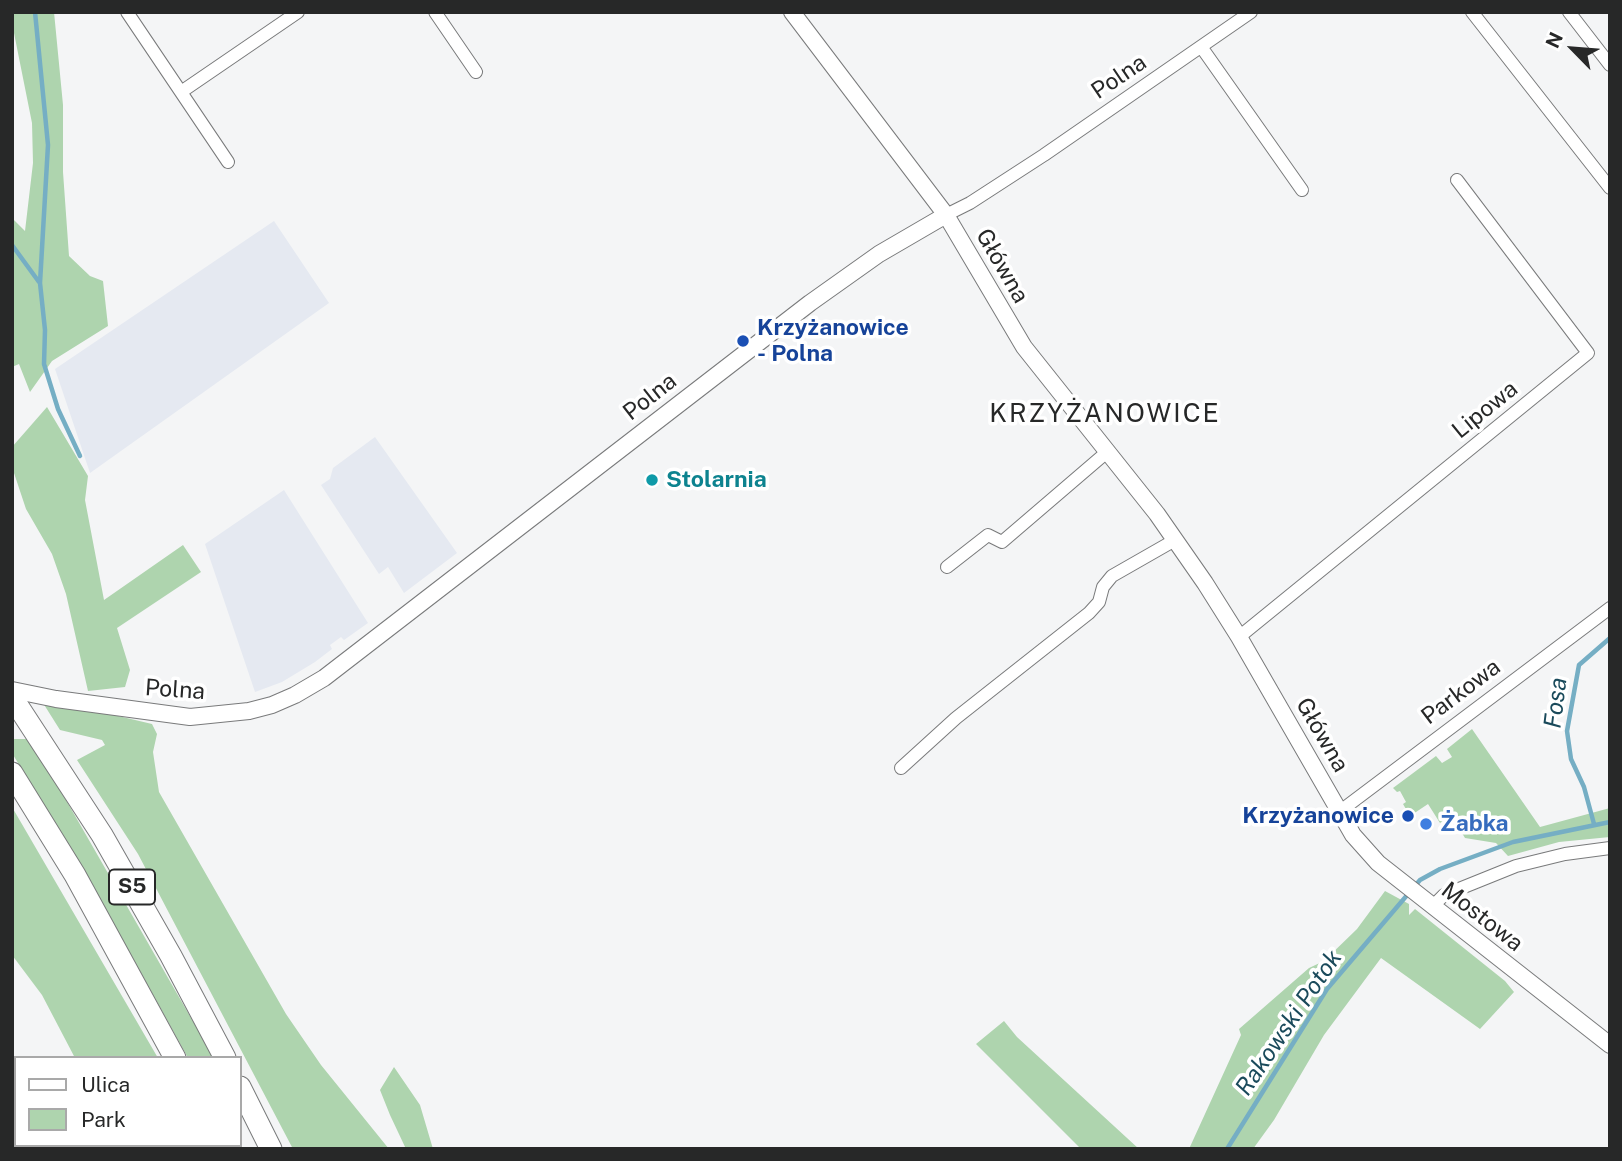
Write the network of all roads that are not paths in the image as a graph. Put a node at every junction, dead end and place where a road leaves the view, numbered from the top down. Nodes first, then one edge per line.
1 (127, 12) edge
2 (298, 12) edge
3 (435, 12) edge
4 (792, 12) edge
5 (1251, 12) edge
6 (1472, 12) edge
7 (1569, 12) edge
8 (1202, 48) junction
9 (1610, 65) edge
10 (476, 72) dead end
11 (181, 92) junction
12 (228, 162) dead end
13 (1457, 180) dead end
14 (1610, 188) edge
15 (1303, 190) dead end
16 (946, 215) junction
17 (1107, 452) junction
18 (1175, 540) junction
19 (947, 567) dead end
20 (1610, 608) edge
21 (1239, 637) junction
22 (12, 690) edge
23 (12, 697) edge
24 (901, 768) dead end
25 (12, 773) edge
26 (1339, 812) junction
27 (1610, 848) edge
28 (1426, 902) junction
29 (1610, 1045) edge
30 (174, 1056) edge
31 (224, 1056) edge
32 (242, 1091) edge
33 (271, 1149) edge

1 - 11 street
2 - 11 street
3 - 10 street
4 - 16 street, Główna
5 - 8 street, Polna
6 - 14 street
7 - 9 street
8 - 15 street
8 - 16 street, Polna
11 - 12 street
13 - 21 street, Lipowa
16 - 17 street, Główna
16 - 22 street, Polna
17 - 18 street, Główna
17 - 19 street
18 - 21 street, Główna
18 - 24 street
20 - 26 street, Parkowa
21 - 26 street, Główna
23 - 31 highway, S5
25 - 30 highway, S5
26 - 28 street, Mostowa
27 - 28 street
28 - 29 street, Mostowa
32 - 33 highway

